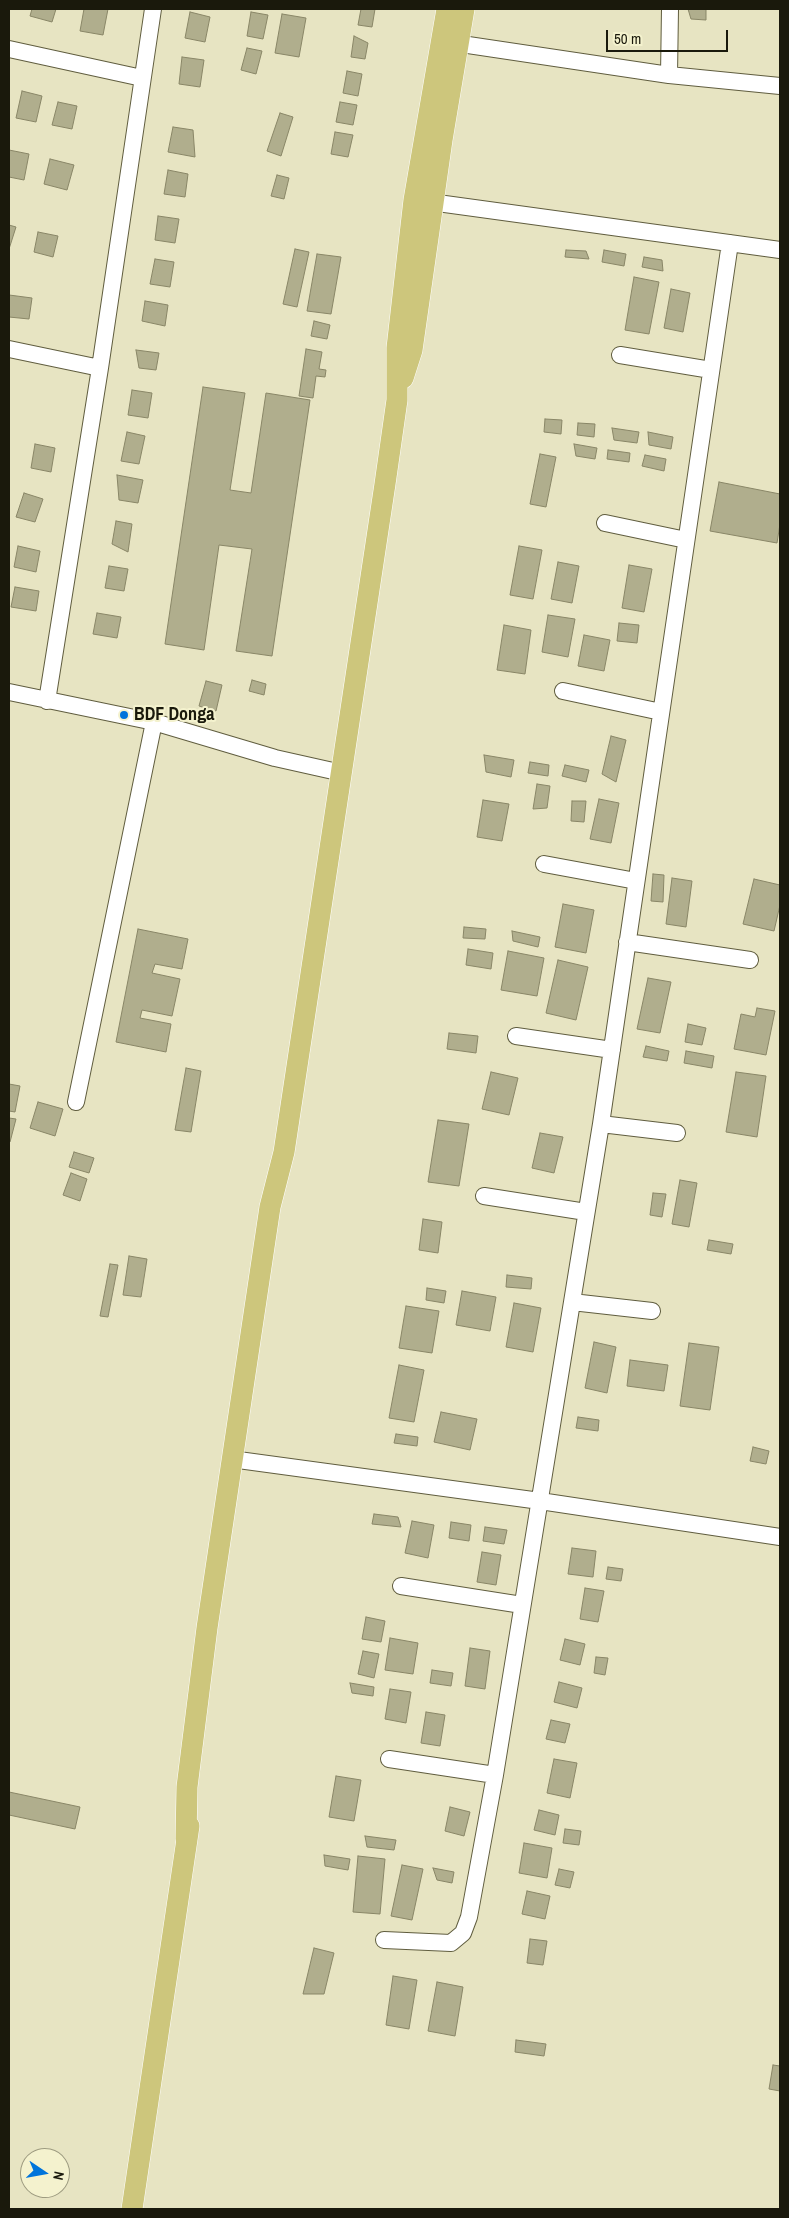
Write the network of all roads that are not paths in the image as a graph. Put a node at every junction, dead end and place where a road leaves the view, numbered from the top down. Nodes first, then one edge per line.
1 (153, 9) edge
2 (447, 9) edge
3 (464, 9) edge
4 (670, 9) edge
5 (450, 42) junction
6 (9, 49) edge
7 (669, 75) junction
8 (142, 78) junction
9 (780, 86) edge
10 (423, 201) junction
11 (730, 243) junction
12 (780, 250) edge
13 (9, 349) edge
14 (620, 355) dead end
15 (100, 368) junction
16 (712, 370) junction
17 (605, 523) dead end
18 (686, 540) junction
19 (563, 691) dead end
20 (9, 692) edge
21 (47, 700) junction
22 (661, 712) junction
23 (154, 722) junction
24 (342, 773) junction
25 (544, 864) dead end
26 (636, 881) junction
27 (627, 942) junction
28 (750, 960) dead end
29 (516, 1036) dead end
30 (612, 1050) junction
31 (76, 1102) dead end
32 (601, 1124) junction
33 (677, 1132) dead end
34 (484, 1196) dead end
35 (586, 1212) junction
36 (572, 1302) junction
37 (652, 1311) dead end
38 (238, 1460) junction
39 (540, 1501) junction
40 (780, 1537) edge
41 (401, 1586) dead end
42 (522, 1605) junction
43 (389, 1759) dead end
44 (495, 1775) junction
45 (384, 1940) dead end
46 (132, 2209) edge

1 - 8 street
2 - 5 main road
3 - 5 main road
4 - 7 street
5 - 7 street
5 - 10 main road
6 - 8 street
7 - 9 street
8 - 15 street
10 - 11 street
10 - 24 main road
11 - 12 street
11 - 16 street
13 - 15 street
14 - 16 street
15 - 21 street
16 - 18 street
17 - 18 street
18 - 22 street
19 - 22 street
20 - 21 street
21 - 23 street
22 - 26 street
23 - 24 street
23 - 31 street
24 - 38 main road
25 - 26 street
26 - 27 street
27 - 28 street
27 - 30 street
29 - 30 street
30 - 32 street
32 - 33 street
32 - 35 street
34 - 35 street
35 - 36 street
36 - 37 street
36 - 39 street
38 - 39 street
38 - 46 main road
39 - 40 street
39 - 42 street
41 - 42 street
42 - 44 street
43 - 44 street
44 - 45 street

